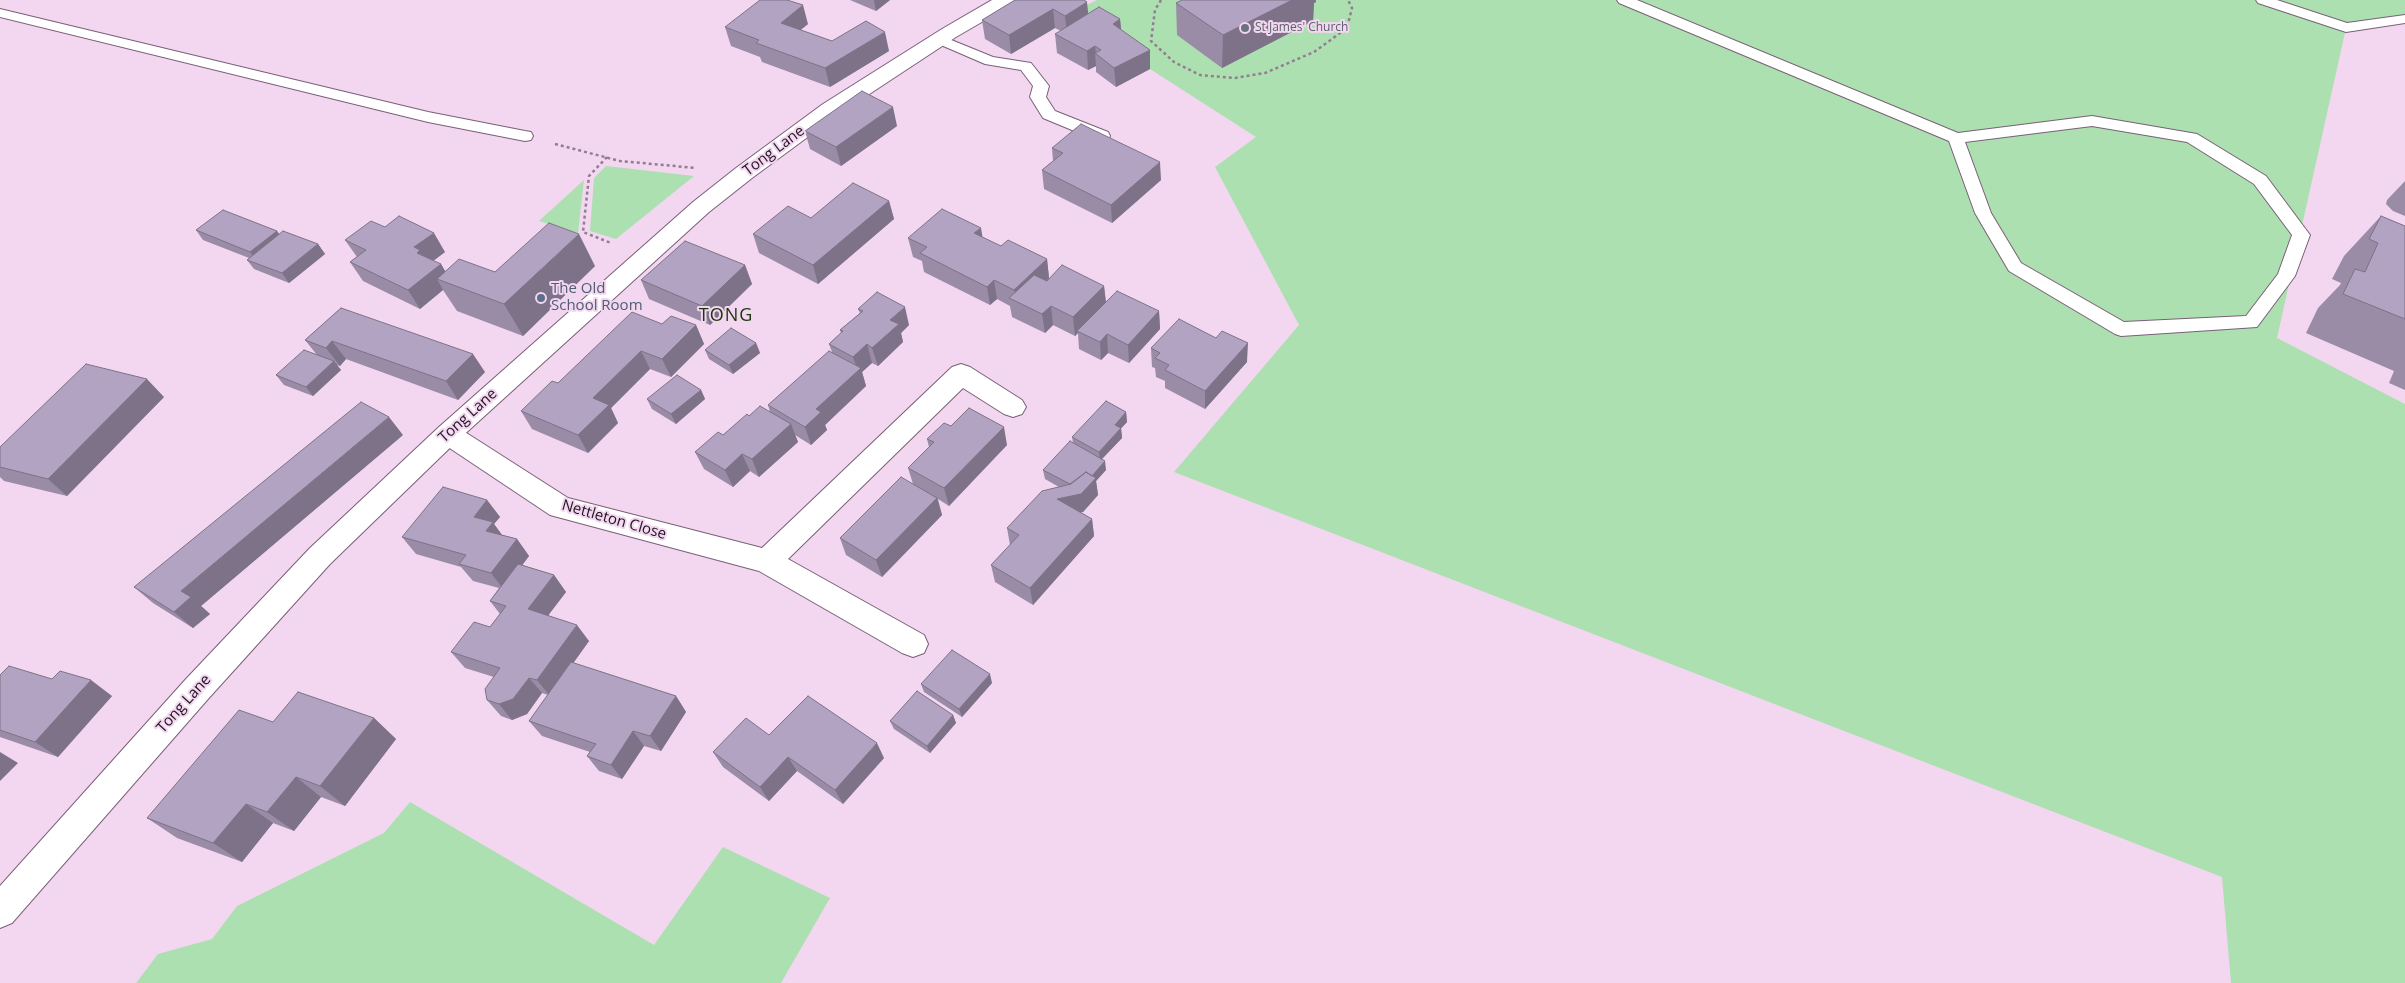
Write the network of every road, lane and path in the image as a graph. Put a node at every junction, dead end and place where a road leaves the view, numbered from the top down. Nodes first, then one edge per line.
1 (1006, 0) edge
2 (1161, 0) edge
3 (1348, 0) edge
4 (1624, 0) edge
5 (2263, 0) edge
6 (0, 14) edge
7 (2405, 19) edge
8 (939, 39) junction
9 (525, 136) joint
10 (1956, 138) junction
11 (1112, 141) edge
12 (607, 158) junction
13 (744, 173) junction
14 (647, 256) junction
15 (1013, 407) dead end
16 (448, 434) junction
17 (767, 561) junction
18 (913, 644) dead end
19 (0, 911) edge

1 - 8 street, Tong Lane
2 - 3 path
4 - 10 lane
5 - 7 lane
6 - 9 lane
8 - 11 lane
8 - 13 street, Tong Lane
9 - 12 path
10 - 10 lane
12 - 13 path
12 - 14 path
13 - 14 street, Tong Lane
14 - 16 street, Tong Lane
15 - 17 street
16 - 17 street, Nettleton Close
16 - 19 street, Tong Lane
17 - 18 street, Nettleton Close

